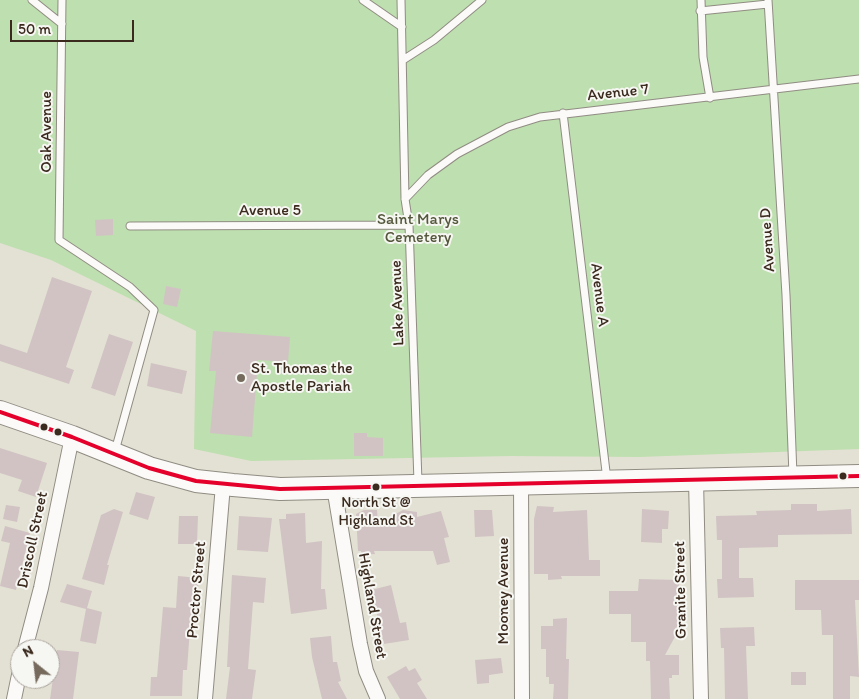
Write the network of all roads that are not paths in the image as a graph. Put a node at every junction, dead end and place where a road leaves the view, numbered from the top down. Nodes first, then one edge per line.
1 (32, 0) edge
2 (62, 0) edge
3 (363, 0) edge
4 (401, 0) edge
5 (482, 0) edge
6 (702, 0) edge
7 (768, 2) edge
8 (700, 11) junction
9 (62, 24) junction
10 (402, 26) junction
11 (403, 60) junction
12 (859, 79) edge
13 (773, 90) junction
14 (710, 98) junction
15 (563, 113) junction
16 (405, 199) junction
17 (410, 225) junction
18 (130, 226) dead end
19 (0, 412) edge
20 (72, 437) junction
21 (114, 454) junction
22 (859, 476) edge
23 (793, 478) junction
24 (696, 480) junction
25 (608, 481) junction
26 (521, 483) junction
27 (228, 485) junction
28 (418, 485) junction
29 (334, 487) junction
30 (28, 639) edge
31 (205, 699) edge
32 (378, 699) edge
33 (522, 699) edge
34 (701, 699) edge

1 - 9 lane
2 - 9 lane, Oak Avenue
3 - 10 lane
4 - 10 lane, Lake Avenue
5 - 11 lane
6 - 8 lane
7 - 8 lane
7 - 13 lane, Avenue D
8 - 14 lane
9 - 21 lane, Oak Avenue
10 - 11 lane, Lake Avenue
11 - 16 lane, Lake Avenue
12 - 13 lane, Avenue 7
13 - 14 lane, Avenue 7
13 - 23 lane, Avenue D
14 - 15 lane, Avenue 7
15 - 16 lane, Avenue 7
15 - 25 lane, Avenue A
16 - 17 lane, Lake Avenue
17 - 18 lane, Avenue 5
17 - 28 lane, Lake Avenue
19 - 20 highway
20 - 21 highway
20 - 30 street, Driscoll Street
21 - 27 highway
22 - 23 highway
23 - 24 highway
24 - 25 highway
24 - 34 street, Granite Street
25 - 26 highway
26 - 28 highway
26 - 33 street, Mooney Avenue
27 - 29 highway
27 - 31 street, Proctor Street
28 - 29 highway
29 - 32 street, Highland Street

